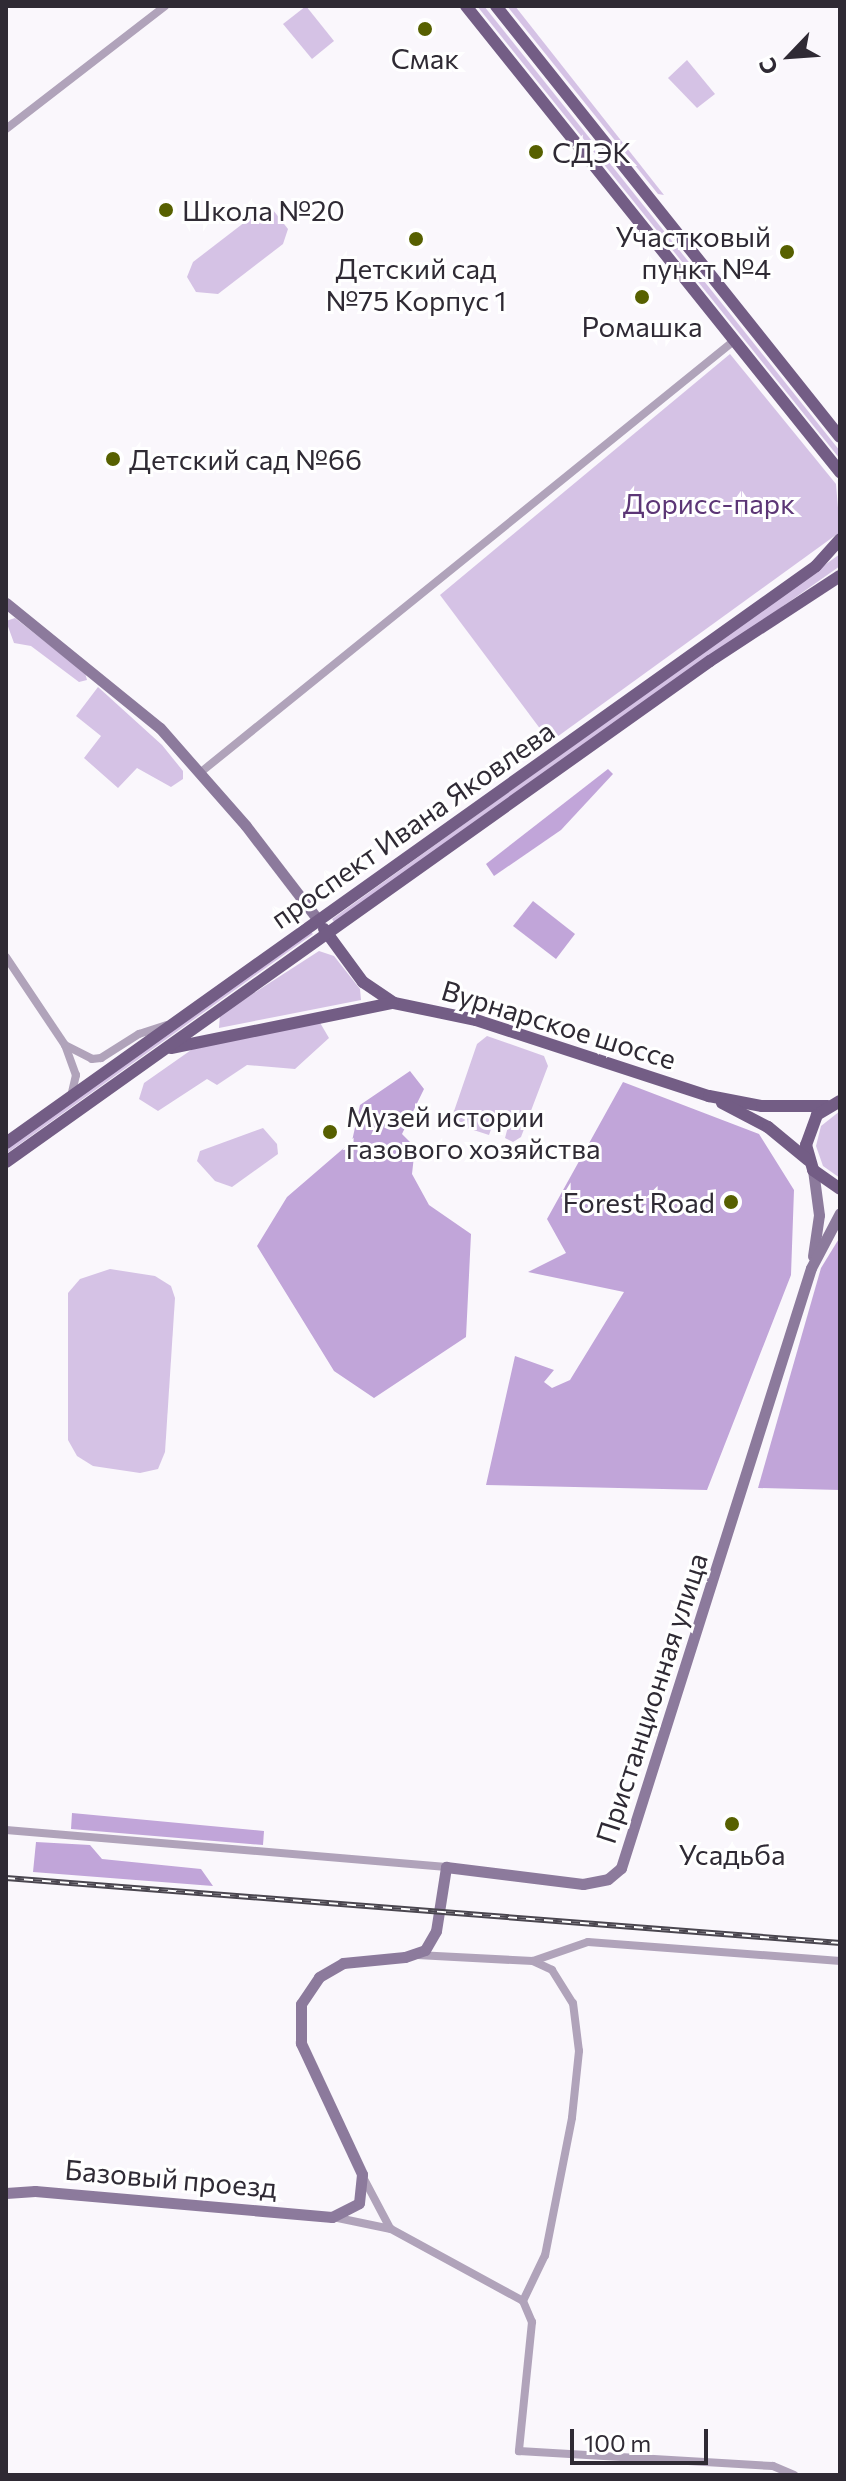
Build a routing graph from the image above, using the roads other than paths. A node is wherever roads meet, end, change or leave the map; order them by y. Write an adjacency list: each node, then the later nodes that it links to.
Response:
1 (165, 6): 4 (street)
2 (466, 6): 5 (main road)
3 (496, 6): 6 (main road)
4 (6, 129)
5 (735, 340): 7 (main road); 11 (street)
6 (840, 437)
7 (840, 472)
8 (840, 539): 12 (main road, проспект Ивана Яковлева)
9 (840, 576): 13 (main road, проспект Ивана Яковлева)
10 (6, 603): 11 (street)
11 (201, 772): 12 (street)
12 (318, 920): 13 (main road); 16 (main road, проспект Ивана Яковлева)
13 (327, 933): 15 (main road); 18 (main road, проспект Ивана Яковлева)
14 (6, 957): 17 (street)
15 (394, 1003): 18 (main road); 20 (main road, Вурнарское шоссе)
16 (172, 1024): 17 (street); 19 (main road, проспект Ивана Яковлева)
17 (65, 1045): 19 (street)
18 (164, 1050): 23 (main road, проспект Ивана Яковлева)
19 (71, 1096): 22 (main road, проспект Ивана Яковлева)
20 (709, 1096): 21 (main road, Вурнарское шоссе); 24 (main road, Вурнарское шоссе)
21 (834, 1104): 24 (main road)
22 (6, 1143)
23 (6, 1162)
24 (811, 1165): 25 (main road, Вурнарское шоссе); 27 (street, Пристанционная улица)
25 (840, 1189)
26 (840, 1213): 27 (street, Пристанционная улица)
27 (811, 1268): 29 (street, Пристанционная улица)
28 (6, 1830): 29 (street, Пристанционная улица)
29 (446, 1867): 30 (street)
30 (432, 1942): 31 (street); 32 (street)
31 (416, 1955): 32 (street); 35 (street)
32 (435, 1956): 33 (street)
33 (533, 1961): 34 (street); 39 (street)
34 (840, 1961)
35 (362, 2174): 37 (street); 38 (street)
36 (6, 2193): 37 (street, Базовый проезд)
37 (332, 2217): 38 (street, Базовый проезд)
38 (391, 2229): 39 (street, Базовый проезд)
39 (523, 2301): 40 (street)
40 (794, 2475)

